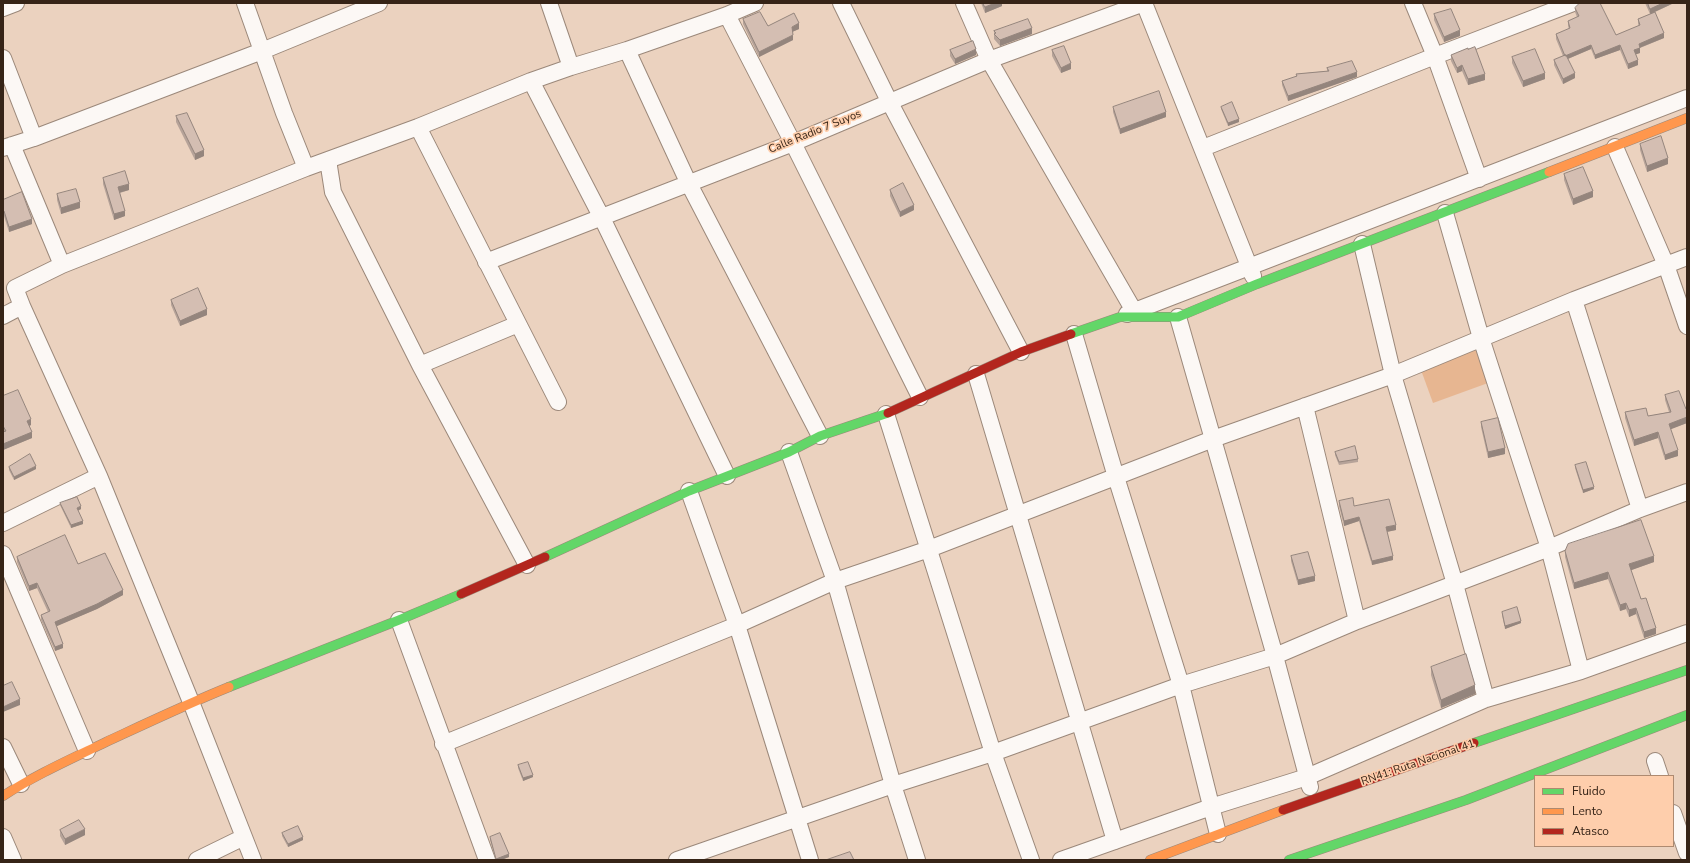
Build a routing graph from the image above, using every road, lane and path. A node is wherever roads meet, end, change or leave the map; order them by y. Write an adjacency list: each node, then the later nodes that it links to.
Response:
1 (16, 3): 11 (street)
2 (244, 3): 14 (street)
3 (378, 3): 14 (street)
4 (549, 3): 18 (street)
5 (755, 3): 12 (street)
6 (841, 3): 21 (street)
7 (964, 3): 17 (street)
8 (1144, 3): 17 (street, Calle Radio 7 Suyos); 28 (street)
9 (1413, 3): 15 (street)
10 (1573, 3): 15 (street)
11 (3, 8)
12 (727, 15): 13 (street); 25 (street)
13 (627, 50): 18 (street); 33 (street)
14 (262, 51): 24 (street); 30 (street)
15 (1435, 56): 28 (street); 32 (street)
16 (3, 58): 24 (street)
17 (989, 60): 21 (street, Calle Radio 7 Suyos); 47 (street)
18 (571, 67): 19 (street)
19 (531, 81): 23 (street); 36 (street)
20 (1687, 98): 31 (street)
21 (889, 102): 25 (street, Calle Radio 7 Suyos); 54 (street)
22 (1687, 118): 27 (street)
23 (418, 127): 29 (street); 39 (street)
24 (34, 138): 26 (street)
25 (793, 143): 33 (street, Calle Radio 7 Suyos); 58 (street)
26 (7, 147): 40 (street)
27 (1615, 147): 34 (street); 41 (street)
28 (1203, 148): 42 (street)
29 (328, 160): 30 (street); 55 (street)
30 (306, 168): 40 (street)
31 (1502, 170): 32 (street); 34 (street)
32 (1478, 180): 42 (street)
33 (688, 182): 36 (street, Calle Radio 7 Suyos); 62 (street)
34 (1509, 187): 35 (street)
35 (1445, 213): 37 (street); 53 (street)
36 (602, 218): 39 (street, Calle Radio 7 Suyos); 66 (street)
37 (1362, 244): 43 (street); 57 (street)
38 (1687, 257): 41 (street)
39 (486, 262): 50 (street)
40 (62, 265): 44 (street)
41 (1666, 265): 45 (street); 51 (street)
42 (1250, 266): 43 (street); 47 (street)
43 (1256, 284): 49 (street)
44 (9, 291): 46 (street)
45 (1574, 300): 53 (street); 70 (street)
46 (22, 306): 48 (street); 65 (street)
47 (1127, 314): 49 (street); 52 (street)
48 (3, 316)
49 (1178, 317): 63 (street)
50 (518, 324): 55 (street); 59 (street)
51 (1687, 326)
52 (1074, 334): 54 (street); 67 (street)
53 (1481, 338): 57 (street); 73 (street)
54 (1021, 352): 56 (street)
55 (420, 365): 76 (street)
56 (976, 374): 58 (street); 71 (street)
57 (1393, 374): 60 (street); 78 (street)
58 (920, 397): 61 (street)
59 (558, 402)
60 (1305, 406): 63 (street); 80 (street)
61 (886, 414): 62 (street); 74 (street)
62 (820, 436): 64 (street)
63 (1214, 439): 67 (street); 83 (street)
64 (789, 452): 66 (street); 77 (street)
65 (99, 476): 72 (street); 88 (street)
66 (727, 476): 68 (street)
67 (1116, 477): 71 (street); 86 (street)
68 (689, 491): 76 (street); 81 (street)
69 (1687, 492): 70 (street)
70 (1640, 509): 73 (street)
71 (1018, 515): 74 (street); 90 (street)
72 (3, 523)
73 (1550, 548): 78 (street); 85 (street)
74 (929, 549): 77 (street); 94 (street)
75 (3, 554): 93 (street)
76 (527, 565): 79 (street)
77 (835, 581): 81 (street); 97 (street)
78 (1455, 584): 80 (street); 87 (street)
79 (399, 620): 88 (street); 91 (street)
80 (1357, 621): 83 (street)
81 (737, 625): 91 (street); 102 (street)
82 (1687, 633): 85 (street)
83 (1275, 656): 86 (street); 95 (street)
84 (1687, 670): 99 (street, RN41: Ruta Nacional 41)
85 (1581, 671): 87 (street)
86 (1181, 685): 90 (street); 100 (street)
87 (1486, 699): 95 (street)
88 (191, 702): 93 (street); 105 (street)
89 (1687, 715): 118 (street)
90 (1080, 722): 94 (street); 106 (street)
91 (443, 744): 111 (street)
92 (3, 747): 96 (street)
93 (87, 752): 96 (street)
94 (993, 753): 97 (street); 115 (street)
95 (1308, 777): 99 (street); 100 (street)
96 (21, 784): 98 (street)
97 (893, 785): 102 (street); 114 (street)
98 (3, 796)
99 (1314, 800): 103 (street, RN41: Ruta Nacional 41)
100 (1211, 807): 103 (street); 106 (street)
101 (1674, 816): 107 (street)
102 (797, 818): 112 (street); 113 (street)
103 (1218, 834): 117 (street, RN41: Ruta Nacional 41)
104 (3, 837): 108 (street)
105 (244, 837): 109 (street); 110 (street)
106 (1115, 841): 116 (street)
107 (1687, 853)
108 (14, 860)
109 (197, 860)
110 (253, 860)
111 (487, 860)
112 (677, 860)
113 (810, 860)
114 (917, 860)
115 (1031, 860)
116 (1061, 860)
117 (1150, 860)
118 (1289, 860)

